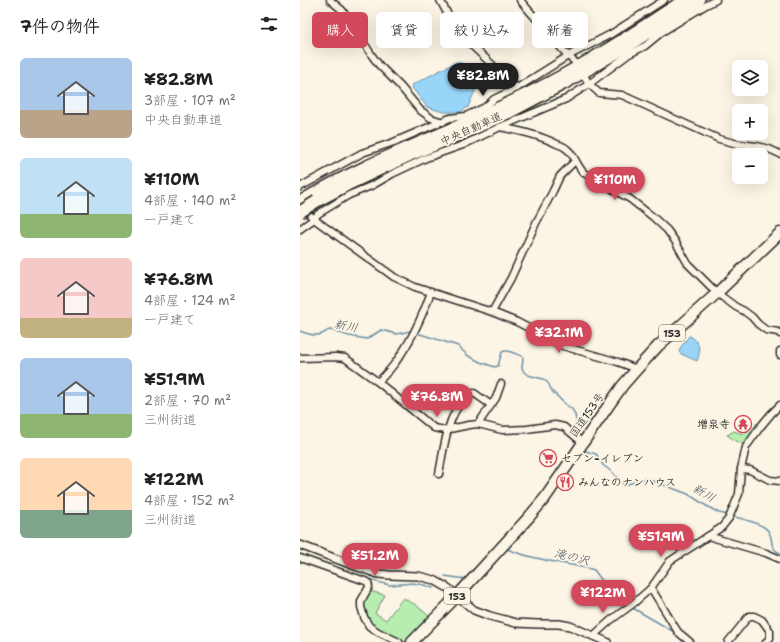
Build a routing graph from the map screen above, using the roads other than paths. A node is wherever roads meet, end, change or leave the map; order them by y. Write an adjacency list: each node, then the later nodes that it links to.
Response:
1 (330, 0): 13 (street)
2 (440, 0): 12 (street)
3 (520, 0): 8 (street)
4 (664, 0): 8 (street)
5 (684, 0): 19 (highway, 中央自動車道)
6 (699, 0): 19 (highway, 中央自動車道)
7 (716, 0): 11 (street)
8 (568, 56): 9 (street); 12 (street)
9 (575, 62)
10 (585, 77): 11 (street)
11 (590, 84): 15 (street); 16 (street)
12 (517, 88): 13 (street)
13 (442, 121): 14 (street); 18 (street)
14 (448, 127)
15 (500, 127): 17 (street); 22 (street)
16 (780, 154)
17 (575, 161): 26 (street); 27 (street)
18 (300, 187)
19 (309, 200): 21 (highway, 中央自動車道, bridge)
20 (300, 206): 22 (street)
21 (300, 212)
22 (314, 219): 23 (street); 25 (street)
23 (300, 229)
24 (780, 233): 26 (highway, 国道153号 / 153)
25 (431, 292): 27 (street); 33 (street)
26 (717, 293): 28 (street); 32 (highway, 国道153号 / 153)
27 (492, 312): 32 (street)
28 (780, 334)
29 (780, 351): 30 (street)
30 (780, 355)
31 (300, 358): 33 (street)
32 (637, 369): 39 (highway, 国道153号 / 153)
33 (378, 382): 38 (street)
34 (501, 384): 35 (street)
35 (491, 405): 37 (street); 38 (street)
36 (780, 405): 40 (street)
37 (478, 424): 38 (street); 39 (street)
38 (447, 430): 41 (street)
39 (580, 446): 48 (highway, 国道153号 / 153)
40 (741, 468): 42 (street); 43 (street)
41 (439, 474)
42 (780, 481)
43 (708, 536): 46 (street); 47 (street)
44 (300, 545): 48 (street)
45 (300, 558): 50 (street)
46 (780, 559)
47 (651, 588): 49 (street); 53 (street)
48 (457, 596): 49 (street); 51 (highway, 国道153号 / 153)
49 (593, 636): 52 (street)
50 (399, 642)
51 (412, 642)
52 (607, 642)
53 (690, 642)
54 (728, 642): 55 (street)
55 (766, 642)

